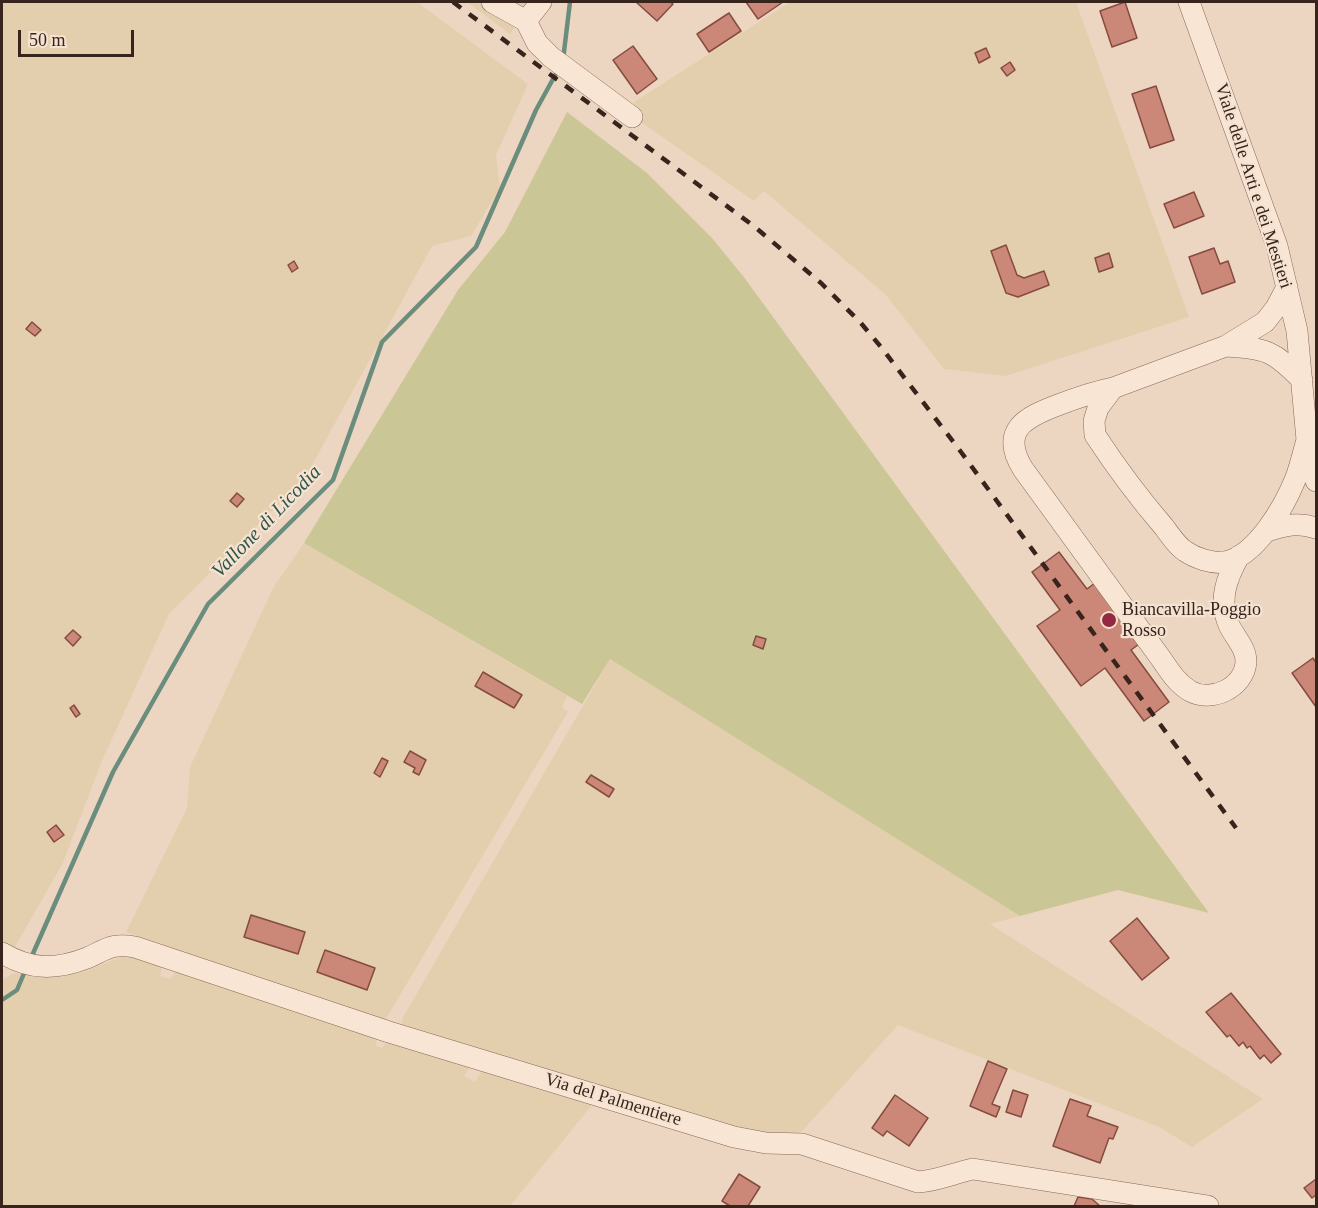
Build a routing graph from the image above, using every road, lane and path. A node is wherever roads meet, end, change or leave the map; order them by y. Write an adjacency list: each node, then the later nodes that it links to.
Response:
1 (492, 2): 4 (street)
2 (541, 2): 4 (street)
3 (1189, 2): 6 (street, Viale delle Arti e dei Mestieri)
4 (526, 21): 5 (street)
5 (632, 117)
6 (1287, 287): 7 (street); 8 (street, Viale delle Arti e dei Mestieri)
7 (1226, 346): 8 (street); 9 (street)
8 (1302, 380): 10 (street, Viale delle Arti e dei Mestieri)
9 (1113, 388): 14 (street); 14 (street)
10 (1306, 440): 11 (street, Viale delle Arti e dei Mestieri); 13 (street)
11 (1317, 481)
12 (1317, 528): 13 (street)
13 (1267, 531): 14 (street)
14 (1239, 556)
15 (2, 954): 16 (street, Via del Palmentiere)
16 (1145, 1202): 17 (street, Via del Palmentiere)
17 (1208, 1206)

